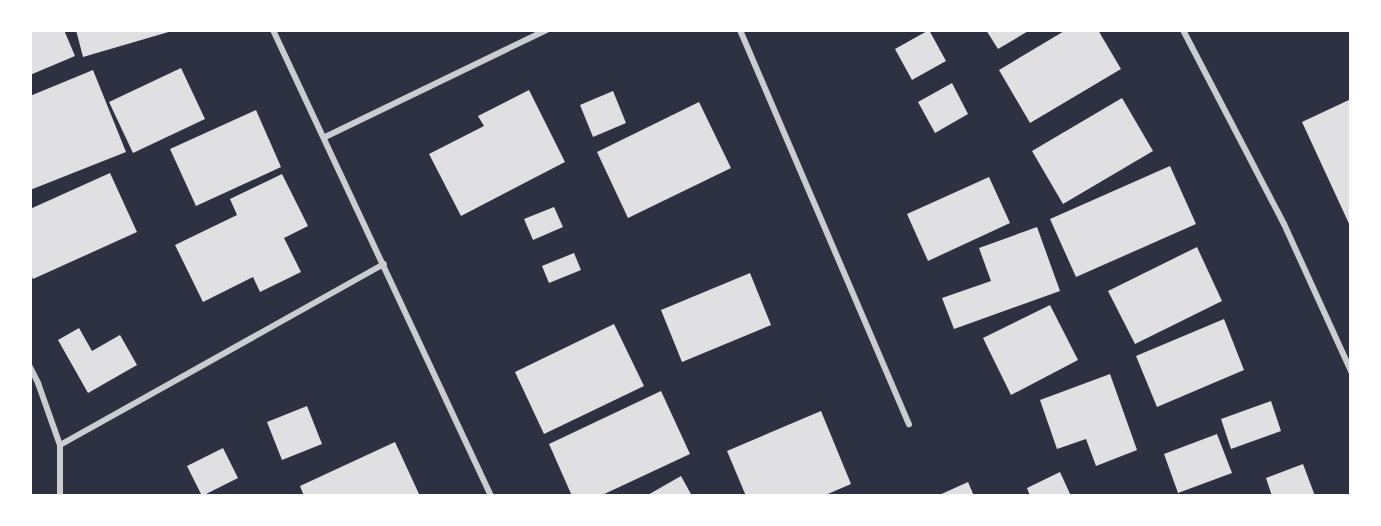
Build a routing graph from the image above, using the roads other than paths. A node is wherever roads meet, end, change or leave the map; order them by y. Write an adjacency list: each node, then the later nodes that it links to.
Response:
1 (273, 30): 5 (street)
2 (546, 30): 5 (street)
3 (740, 30): 9 (street)
4 (1183, 30): 8 (street)
5 (325, 137): 6 (street)
6 (384, 264): 10 (street); 12 (street)
7 (30, 367): 10 (street)
8 (1351, 371)
9 (909, 424)
10 (60, 445): 11 (street)
11 (60, 496)
12 (491, 496)

